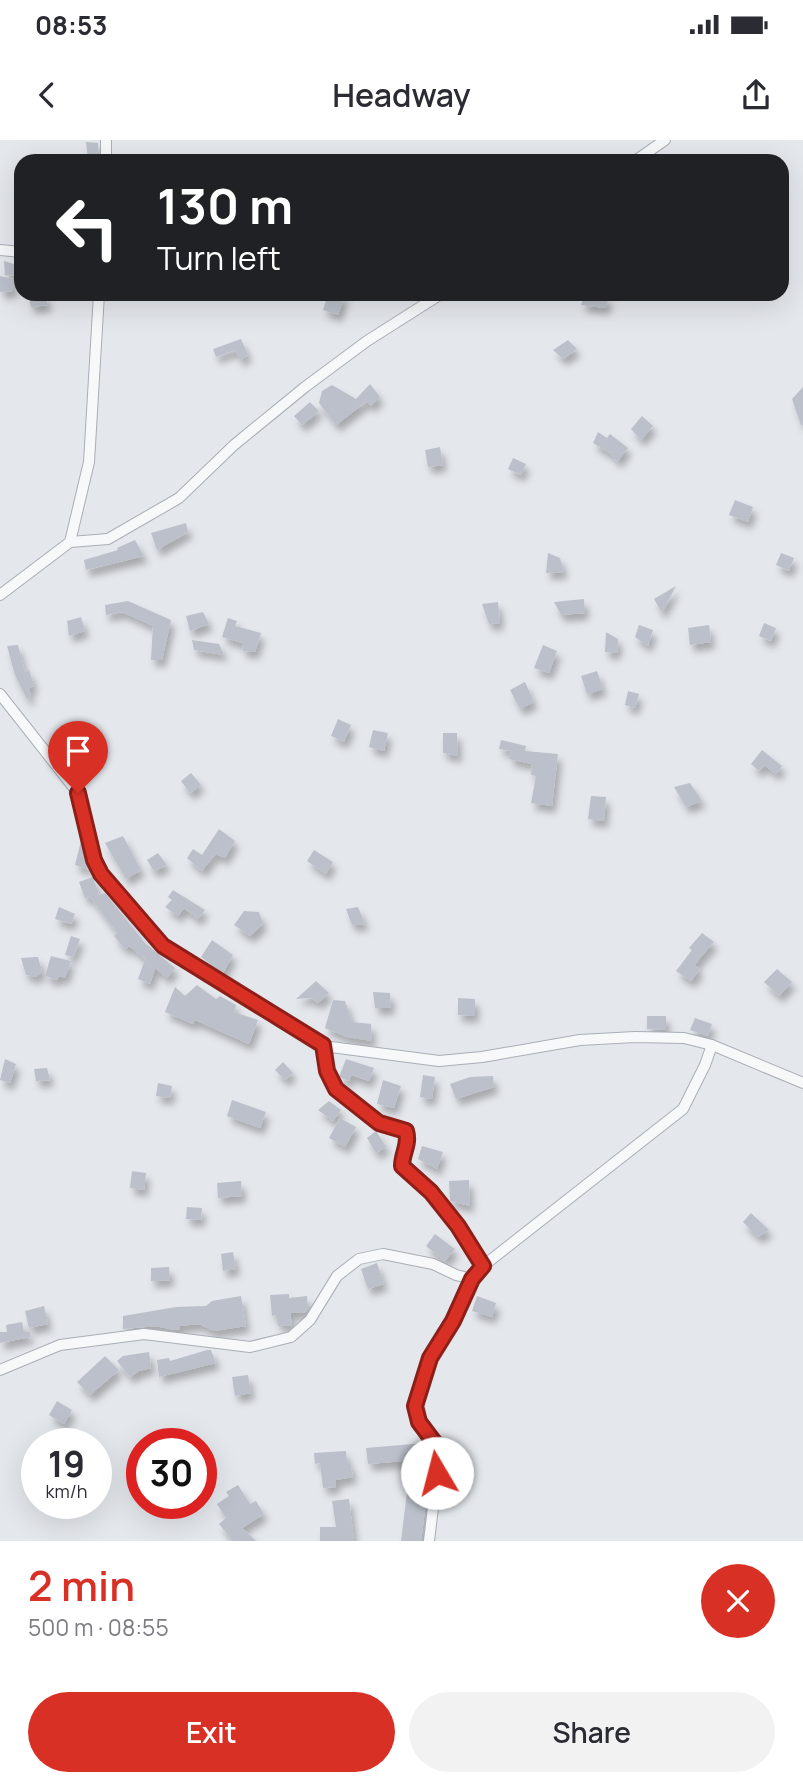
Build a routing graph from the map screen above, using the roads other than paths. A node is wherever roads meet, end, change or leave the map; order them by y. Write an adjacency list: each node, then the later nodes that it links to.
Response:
1 (665, 140): 2 (street)
2 (645, 154)
3 (99, 301): 5 (street)
4 (431, 301): 5 (street)
5 (69, 542): 6 (street)
6 (0, 596)
7 (0, 694): 8 (street)
8 (323, 1045): 9 (street); 11 (street)
9 (712, 1045): 10 (street); 11 (street)
10 (803, 1083)
11 (483, 1266): 12 (street)
12 (472, 1279): 13 (street); 14 (street)
13 (0, 1370)
14 (429, 1541)

